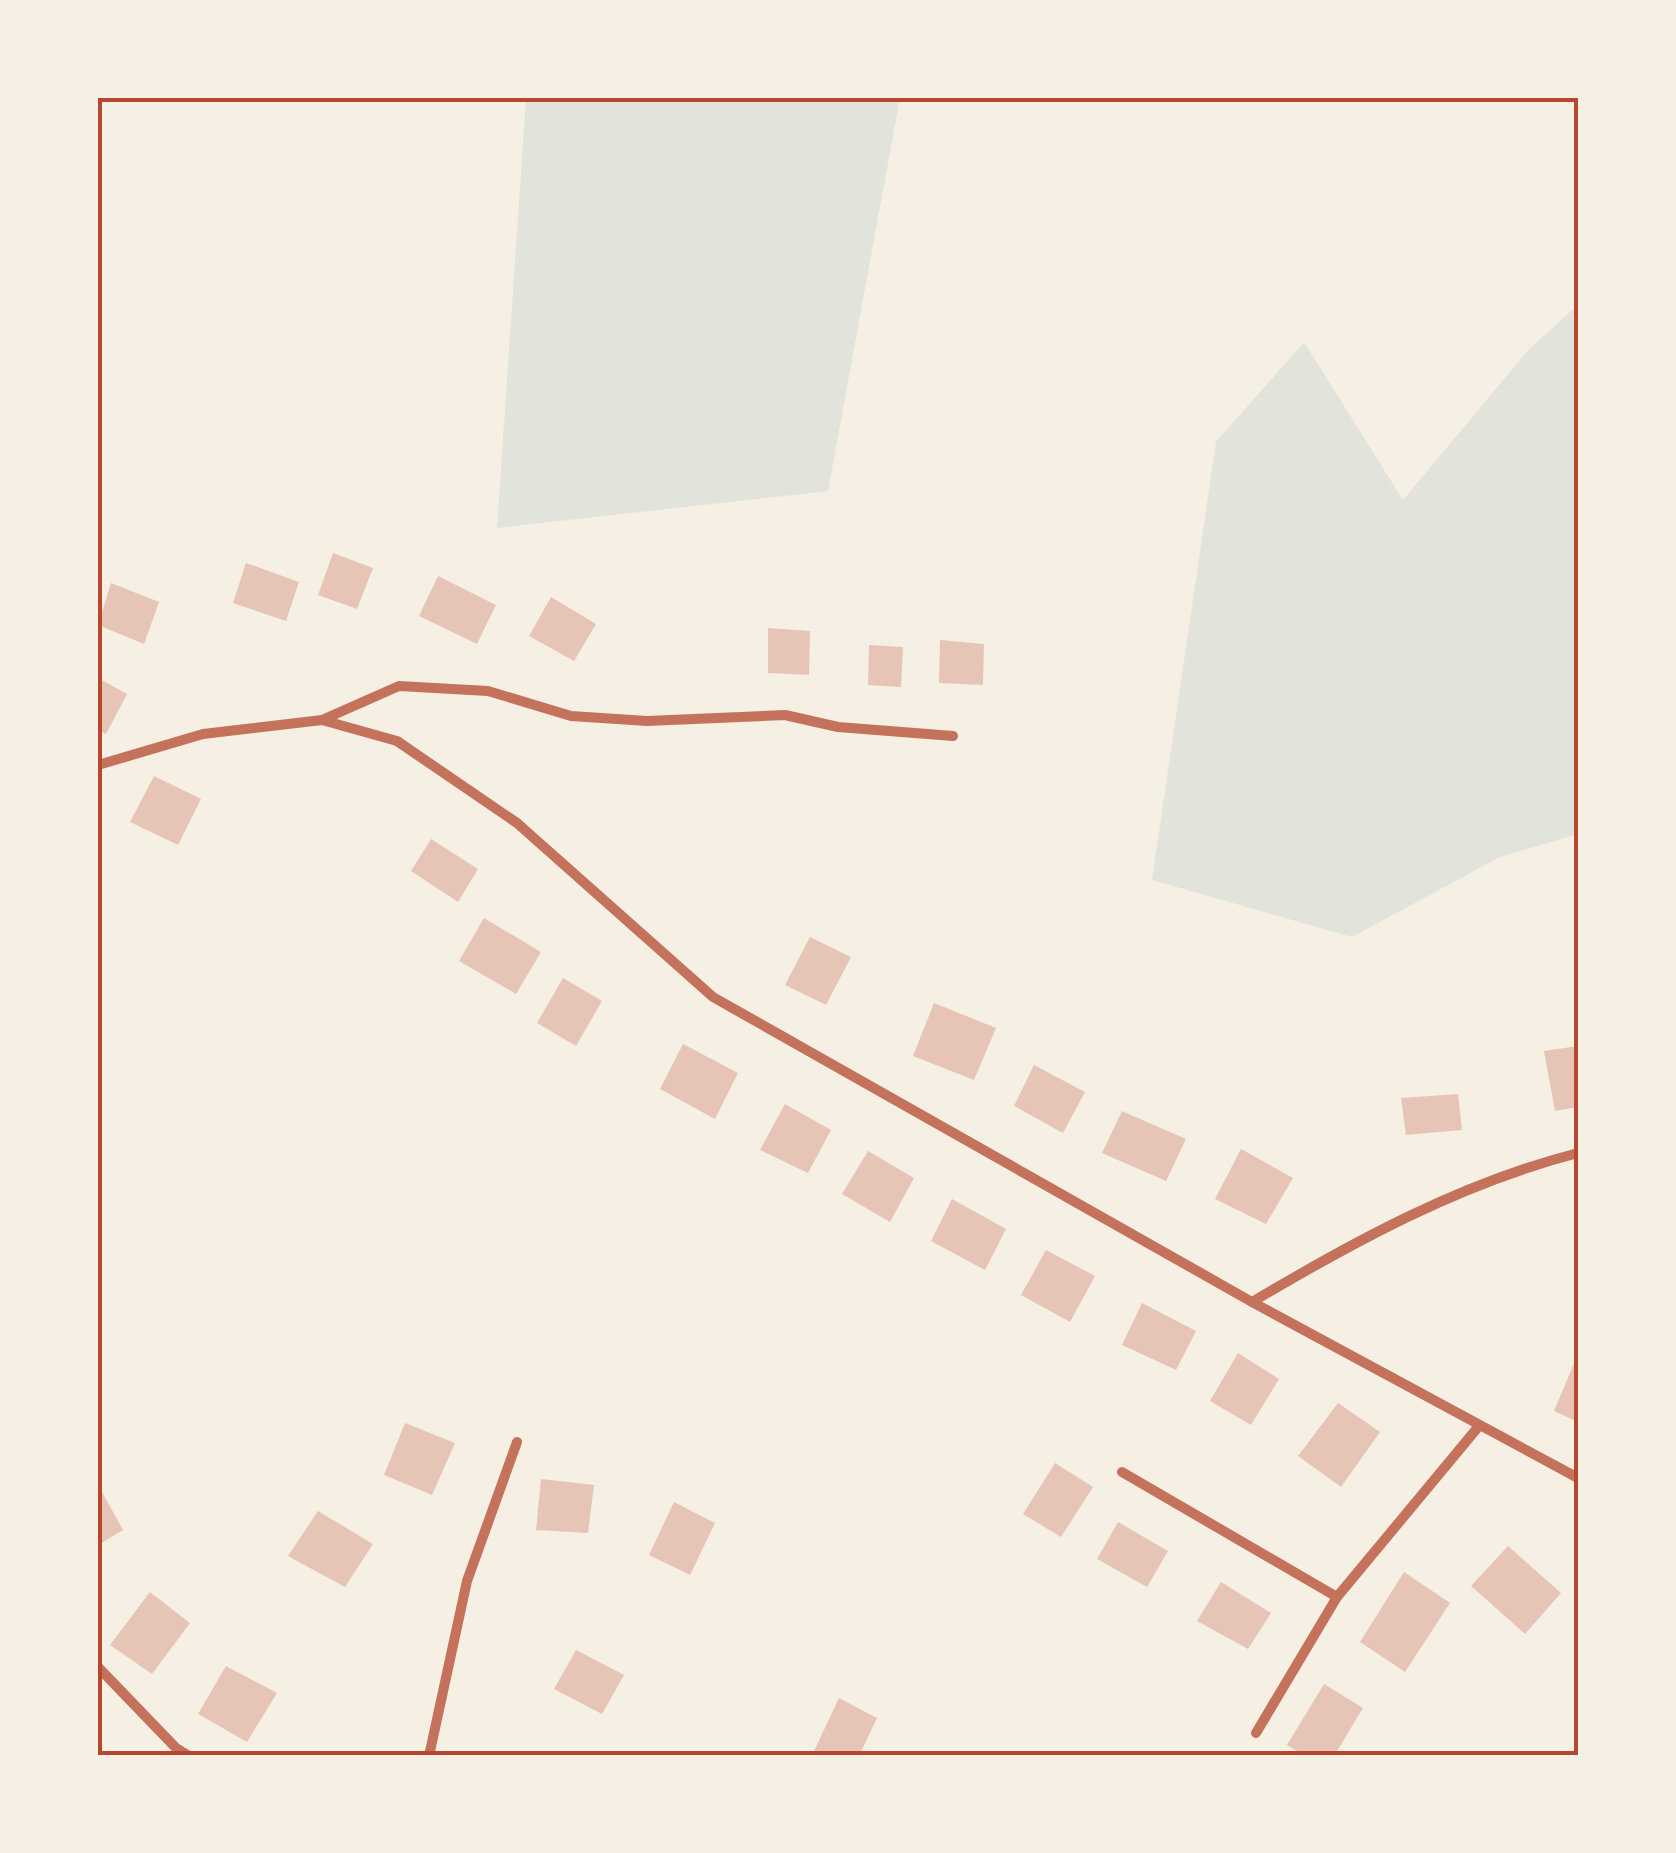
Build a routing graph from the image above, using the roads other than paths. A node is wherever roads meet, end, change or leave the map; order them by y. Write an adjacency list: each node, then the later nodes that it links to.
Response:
1 (322, 720): 2 (street); 3 (street); 5 (street)
2 (952, 736)
3 (98, 764)
4 (1578, 1153): 5 (street)
5 (1252, 1302): 6 (street)
6 (1478, 1426): 9 (street); 10 (street)
7 (517, 1442): 14 (street)
8 (1122, 1472): 10 (street)
9 (1578, 1478)
10 (1337, 1597): 12 (street)
11 (98, 1667): 13 (street)
12 (1256, 1733)
13 (189, 1756)
14 (429, 1756)

